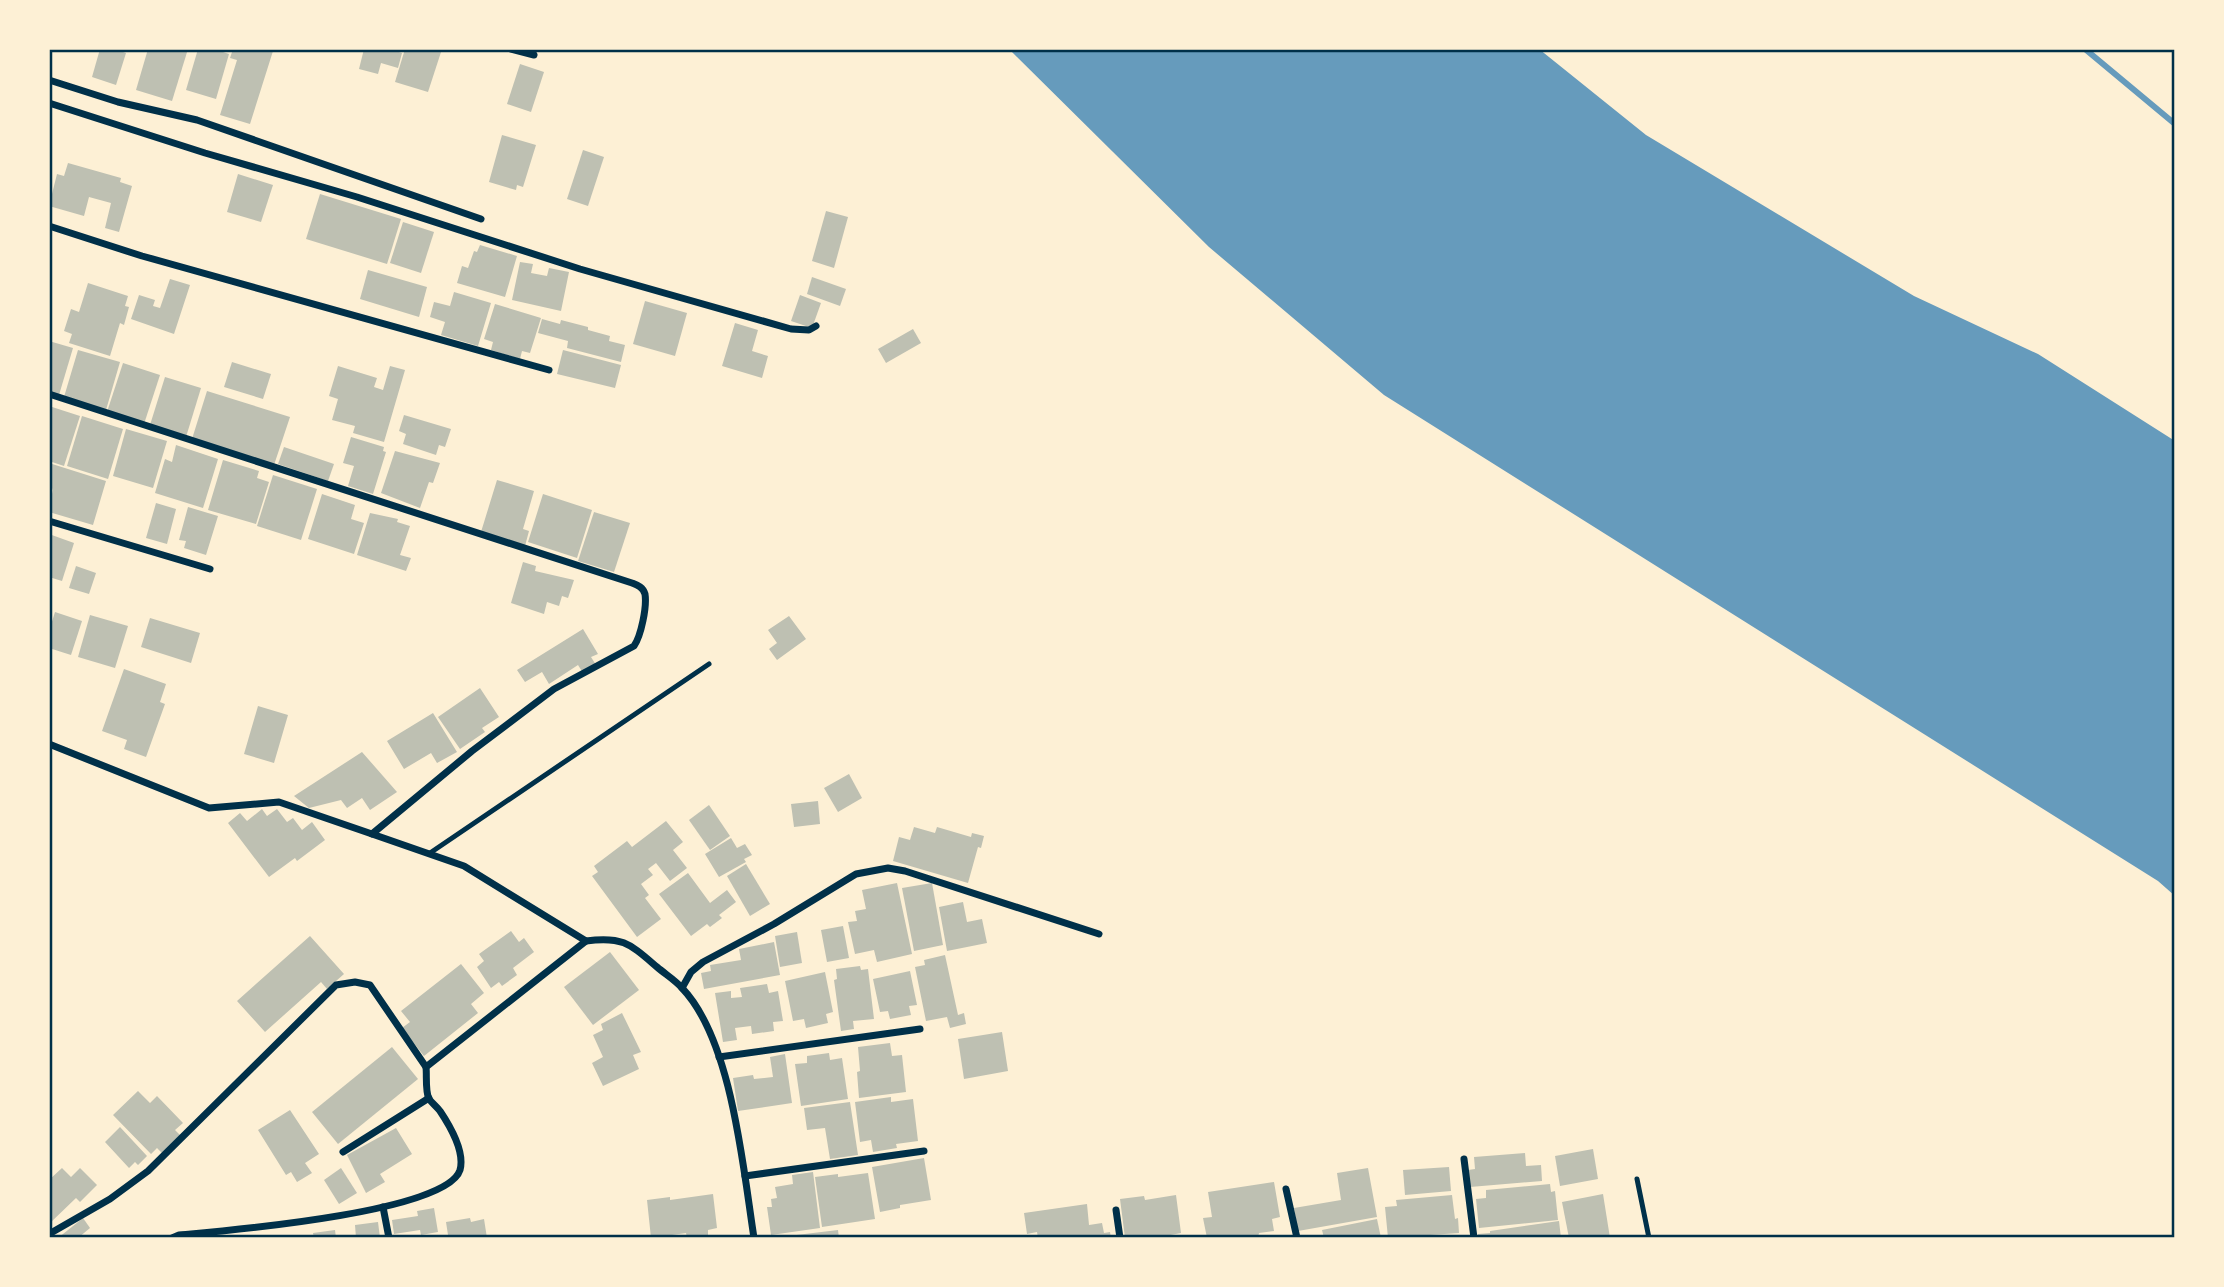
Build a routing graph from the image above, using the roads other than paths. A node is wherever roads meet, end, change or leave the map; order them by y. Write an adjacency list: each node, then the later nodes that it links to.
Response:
1 (511, 49): 2 (street)
2 (534, 55)
3 (49, 80): 5 (street)
4 (49, 103): 7 (street)
5 (481, 219)
6 (49, 226): 8 (street)
7 (816, 326)
8 (549, 370)
9 (49, 394): 14 (street)
10 (49, 521): 11 (street)
11 (210, 569)
12 (709, 664): 15 (lane)
13 (49, 744): 14 (street)
14 (372, 834): 15 (street)
15 (430, 853): 17 (street)
16 (1099, 934): 18 (street)
17 (586, 942): 18 (street); 21 (street)
18 (682, 988): 20 (street)
19 (920, 1029): 20 (street)
20 (719, 1057): 26 (street)
21 (426, 1067): 22 (street); 31 (street)
22 (429, 1098): 24 (street); 29 (street)
23 (923, 1151): 26 (street)
24 (343, 1152)
25 (1464, 1159): 37 (street)
26 (745, 1176): 34 (street)
27 (1637, 1179): 38 (lane)
28 (1286, 1189): 36 (street)
29 (383, 1207): 32 (street); 33 (street)
30 (1116, 1210): 35 (street)
31 (49, 1234)
32 (172, 1238)
33 (389, 1238)
34 (754, 1238)
35 (1121, 1238)
36 (1297, 1238)
37 (1474, 1238)
38 (1649, 1238)

